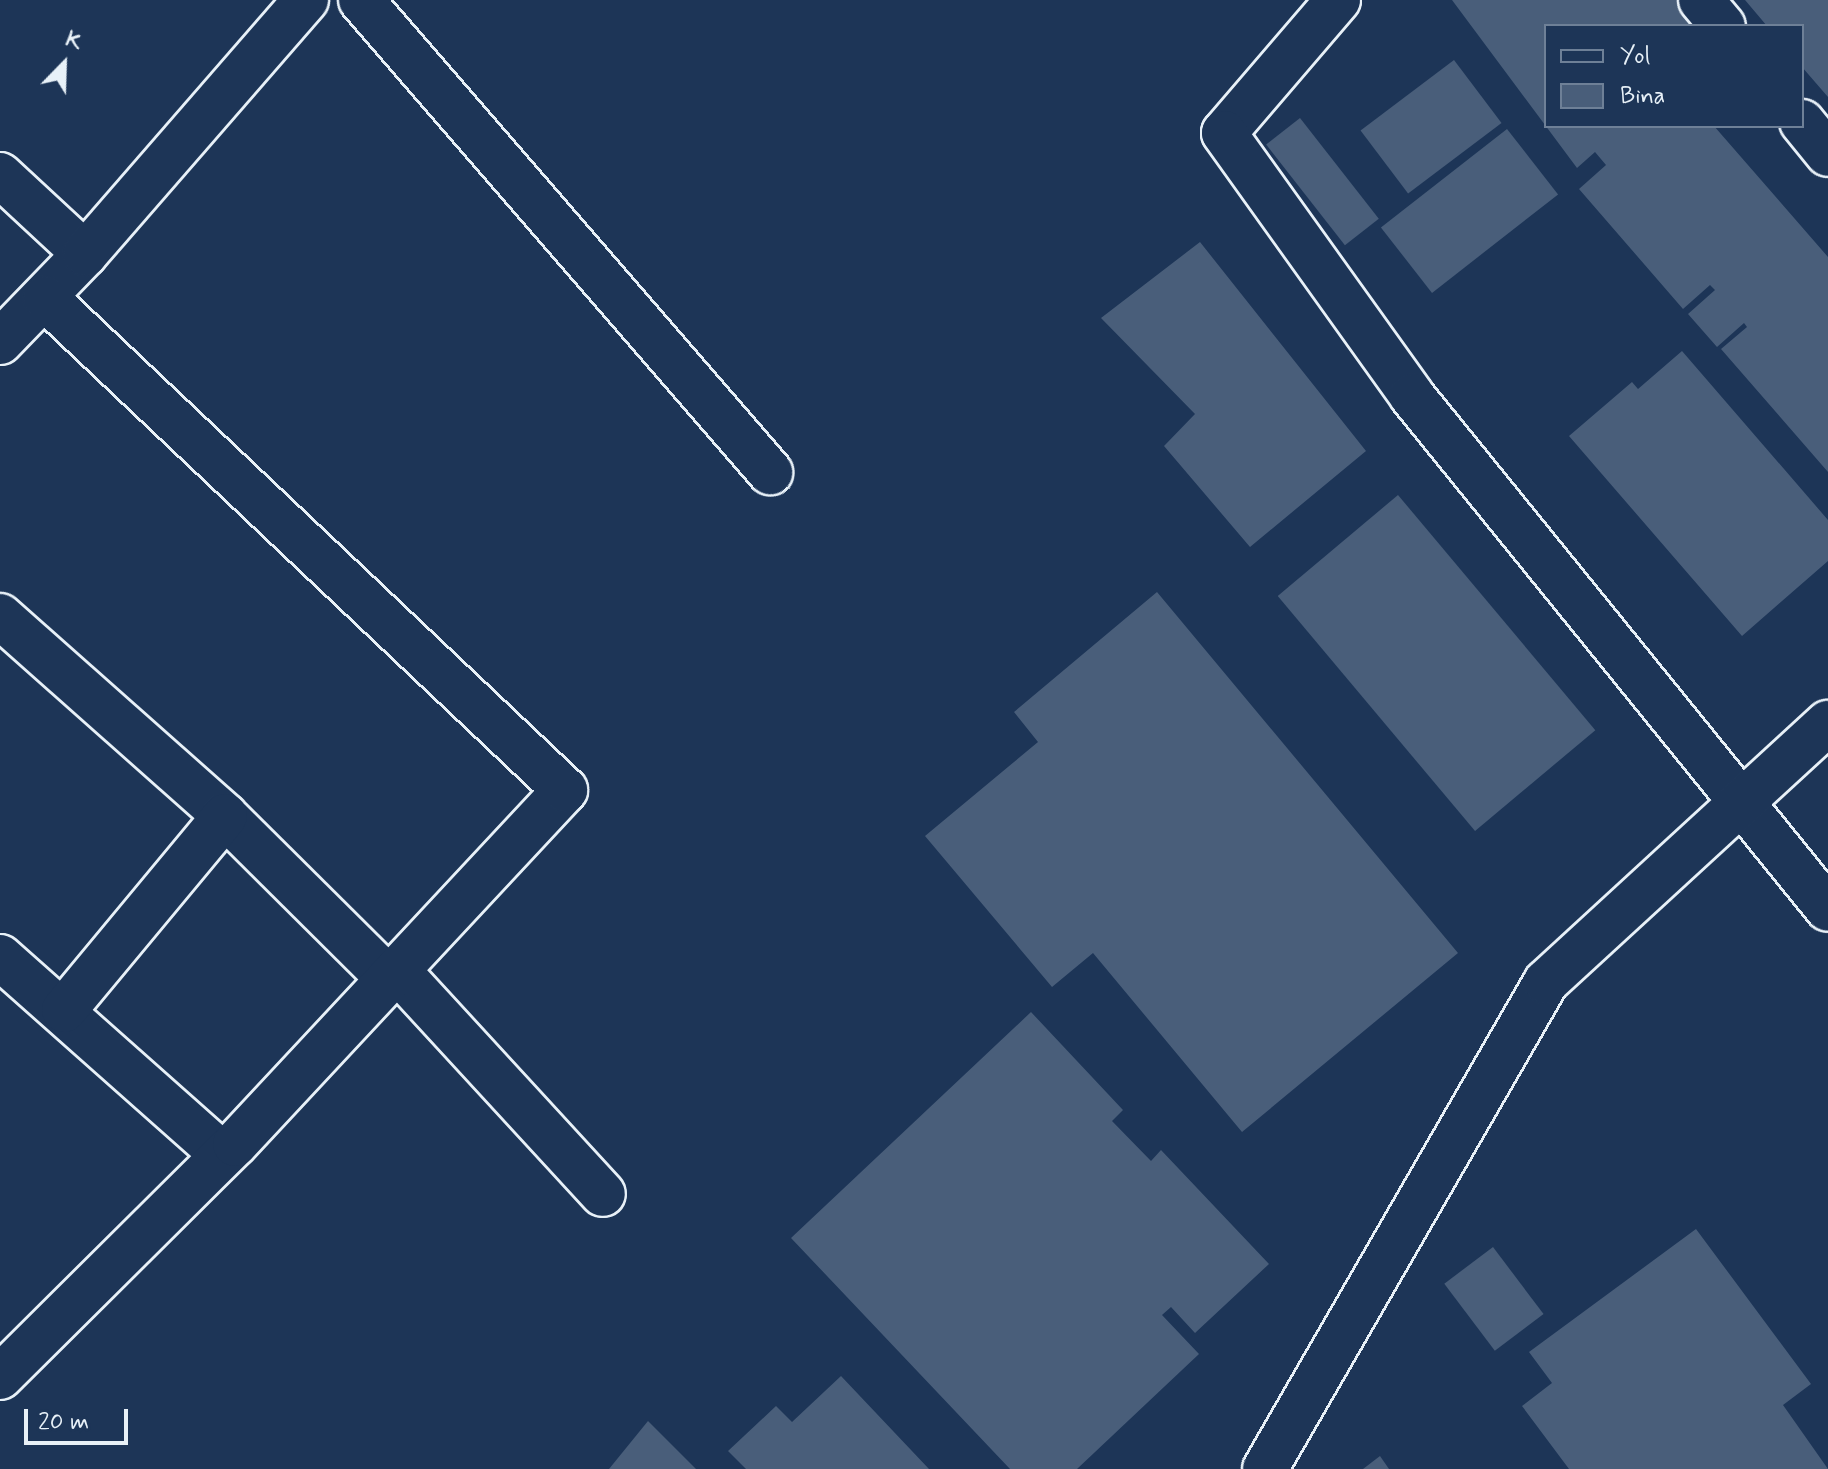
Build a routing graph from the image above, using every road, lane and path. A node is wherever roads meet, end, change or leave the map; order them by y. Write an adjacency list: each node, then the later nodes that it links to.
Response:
1 (306, 0): 9 (street)
2 (361, 0): 12 (street)
3 (1701, 0): 5 (street)
4 (1314, 9): 15 (street)
5 (1721, 24)
6 (1804, 124): 7 (street)
7 (1828, 154)
8 (0, 175): 9 (street)
9 (85, 254): 10 (street)
10 (45, 298): 11 (street); 19 (street)
11 (0, 342)
12 (770, 472)
13 (0, 616): 16 (street)
14 (1828, 723): 15 (street)
15 (1745, 800): 17 (street); 24 (street)
16 (225, 816): 19 (street); 20 (street)
17 (1828, 909)
18 (0, 957): 20 (street)
19 (393, 974): 21 (street); 22 (street)
20 (64, 1010): 21 (street)
21 (223, 1155): 23 (street)
22 (603, 1194)
23 (0, 1377)
24 (1265, 1469)

